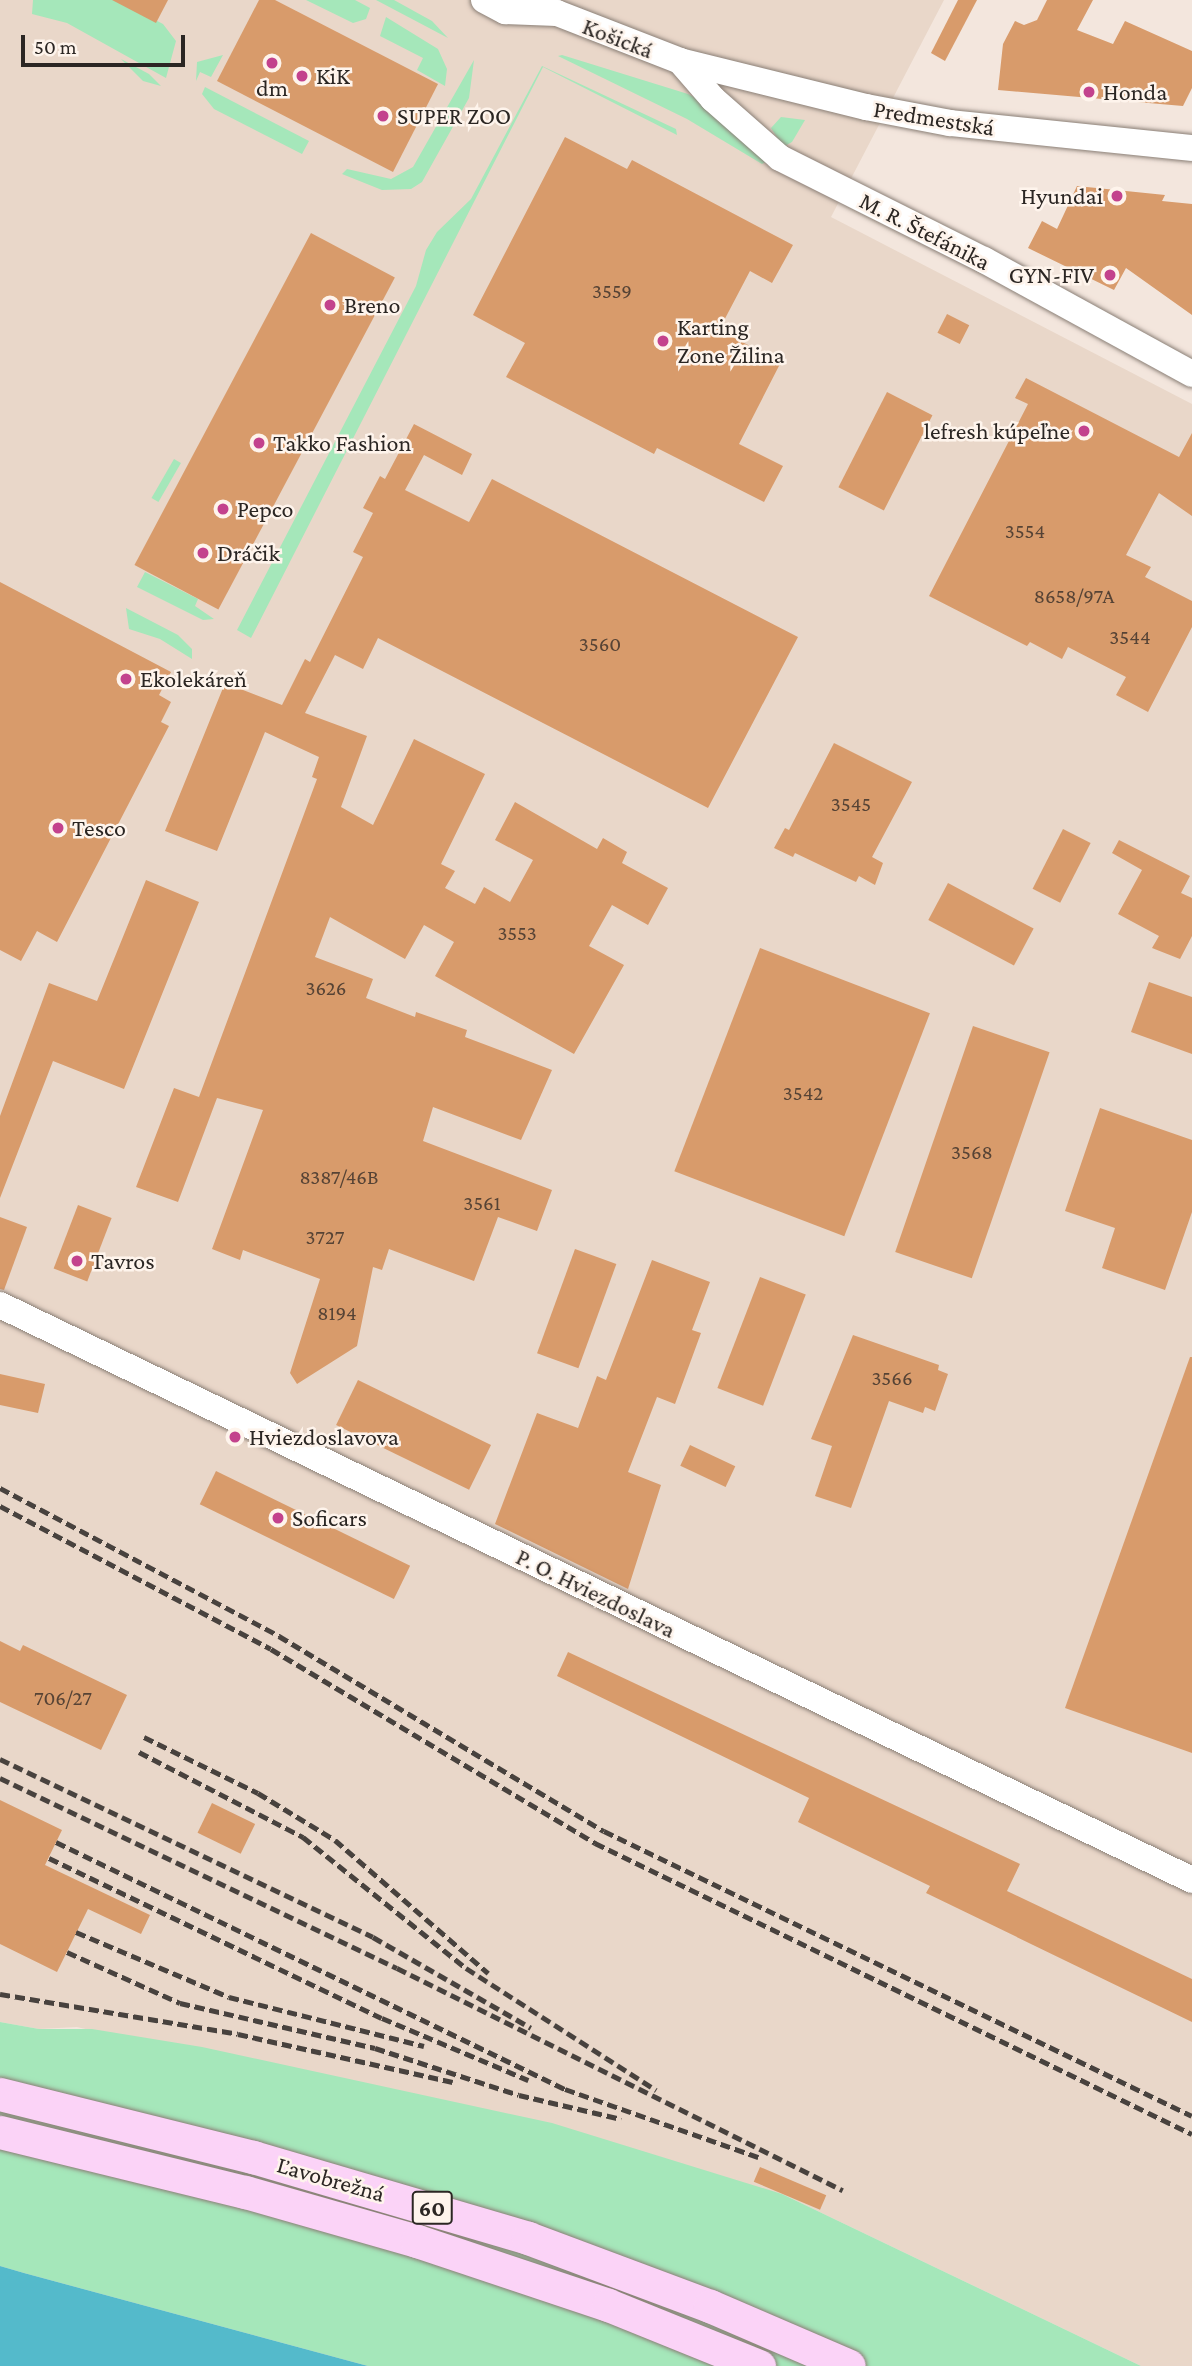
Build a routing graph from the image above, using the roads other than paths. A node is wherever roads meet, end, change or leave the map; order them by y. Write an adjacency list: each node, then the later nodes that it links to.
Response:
1 (484, 0): 2 (street, Košická)
2 (551, 6): 3 (street, Košická)
3 (680, 61): 4 (street, Predmestská); 5 (street, M. R. Štefánika)
4 (1192, 148)
5 (1192, 374)
6 (0, 1305): 7 (street, P. O. Hviezdoslava)
7 (1192, 1880)
8 (0, 2094): 11 (main road, Ľavobrežná / 60)
9 (0, 2132): 10 (main road, Ľavobrežná / 60)
10 (759, 2366)
11 (849, 2366)

